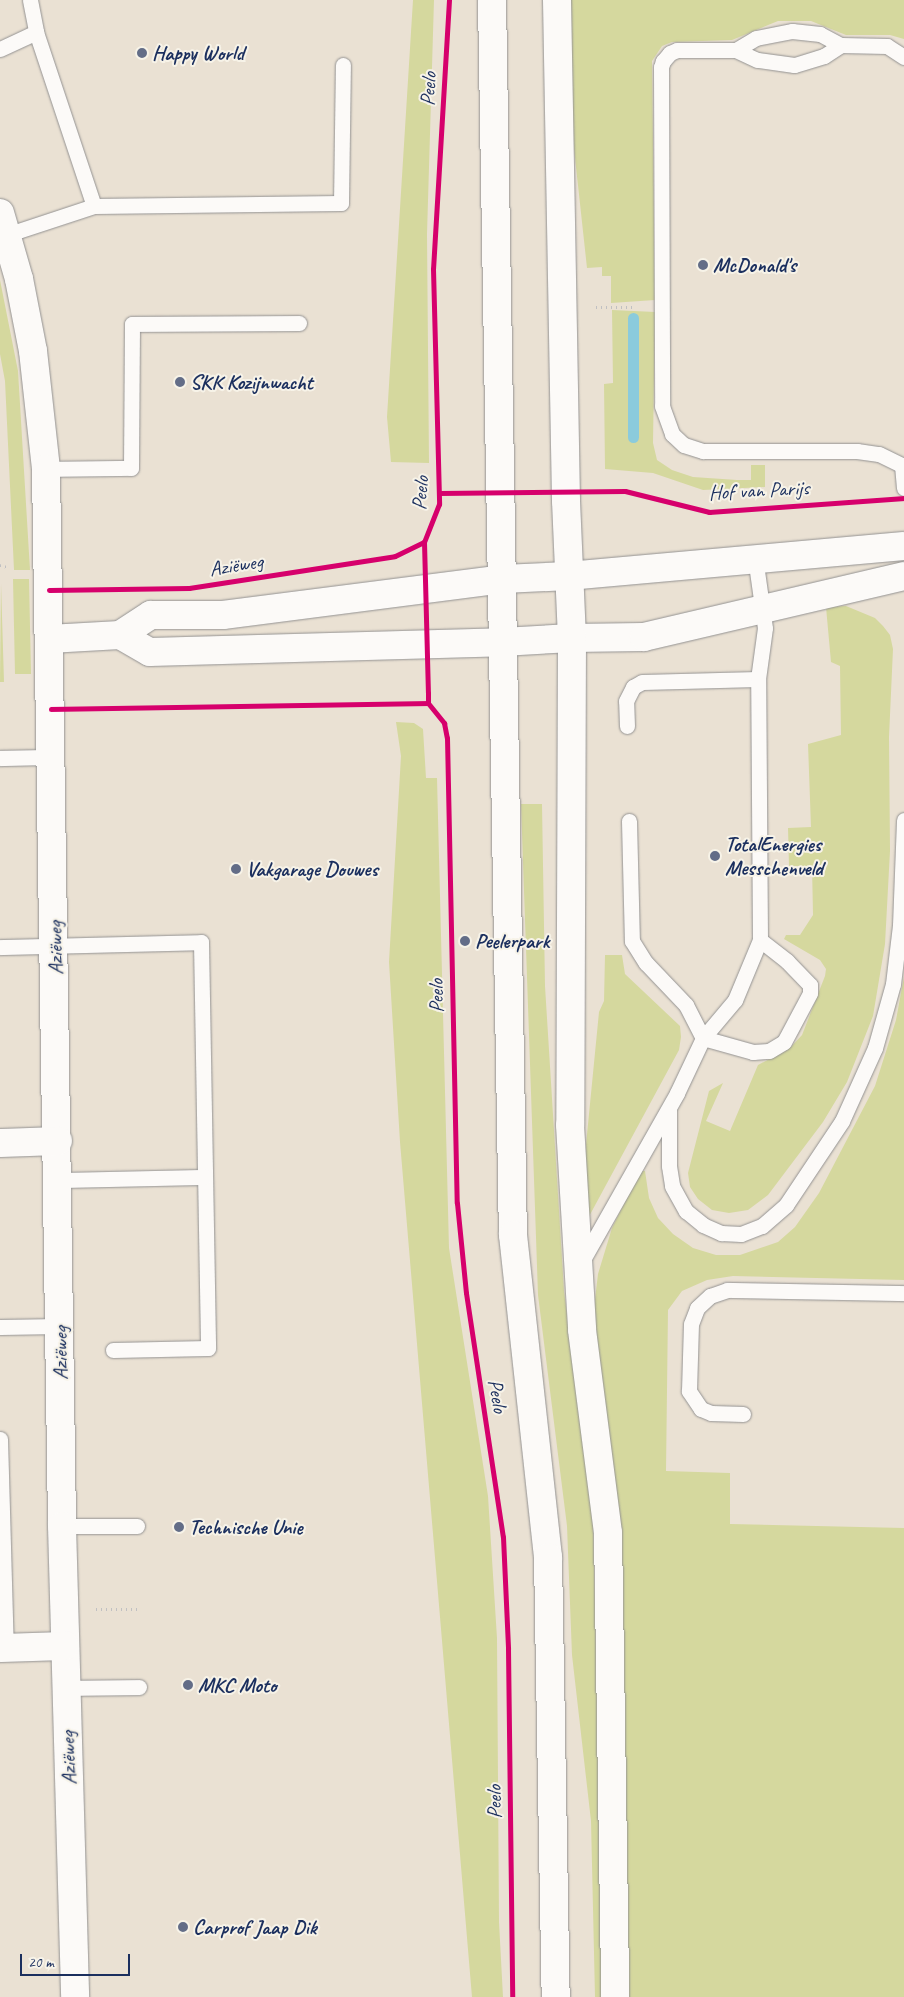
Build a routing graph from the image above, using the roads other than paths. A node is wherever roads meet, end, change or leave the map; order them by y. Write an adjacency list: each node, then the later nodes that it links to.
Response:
1 (30, 0): 4 (lane)
2 (492, 0): 20 (main road, Peelo)
3 (557, 0): 18 (main road)
4 (36, 32): 6 (lane); 10 (lane)
5 (842, 45): 7 (lane); 7 (lane); 8 (lane)
6 (0, 49)
7 (736, 50): 13 (lane)
8 (904, 57)
9 (343, 65): 10 (lane)
10 (94, 206): 11 (lane)
11 (3, 224): 14 (main road, Aziëweg)
12 (299, 323): 14 (lane)
13 (903, 462): 15 (lane)
14 (46, 469): 24 (main road, Aziëweg)
15 (904, 488)
16 (904, 546): 17 (main road)
17 (755, 557): 18 (main road); 21 (lane)
18 (568, 576): 20 (main road); 23 (main road)
19 (904, 576): 21 (main road)
20 (503, 579): 22 (main road); 25 (main road, Peelo)
21 (762, 610): 23 (main road); 26 (lane)
22 (120, 635): 24 (main road); 25 (main road)
23 (572, 638): 25 (main road); 41 (main road)
24 (49, 639): 28 (main road, Aziëweg)
25 (502, 642): 55 (main road, Peelo)
26 (758, 679): 27 (lane); 32 (lane)
27 (627, 726)
28 (52, 757): 29 (lane); 33 (main road, Aziëweg)
29 (0, 758)
30 (904, 820): 36 (lane)
31 (629, 821): 35 (lane)
32 (760, 940): 35 (lane); 35 (lane)
33 (56, 945): 34 (lane); 37 (main road, Aziëweg); 39 (lane)
34 (0, 947)
35 (703, 1038): 36 (lane)
36 (669, 1107): 41 (lane)
37 (58, 1141): 38 (main road); 40 (main road, Aziëweg)
38 (0, 1143)
39 (205, 1177): 40 (lane); 45 (lane)
40 (58, 1180): 44 (main road, Aziëweg)
41 (576, 1271): 56 (main road)
42 (904, 1293): 46 (lane)
43 (0, 1326): 44 (lane)
44 (60, 1326): 48 (main road, Aziëweg)
45 (113, 1350)
46 (743, 1414)
47 (0, 1439): 51 (lane)
48 (62, 1526): 49 (lane); 50 (main road, Aziëweg)
49 (137, 1526)
50 (65, 1646): 51 (main road); 53 (main road, Aziëweg)
51 (3, 1648)
52 (139, 1686): 53 (lane)
53 (66, 1688): 54 (main road, Aziëweg)
54 (75, 1997)
55 (556, 1997)
56 (615, 1997)

